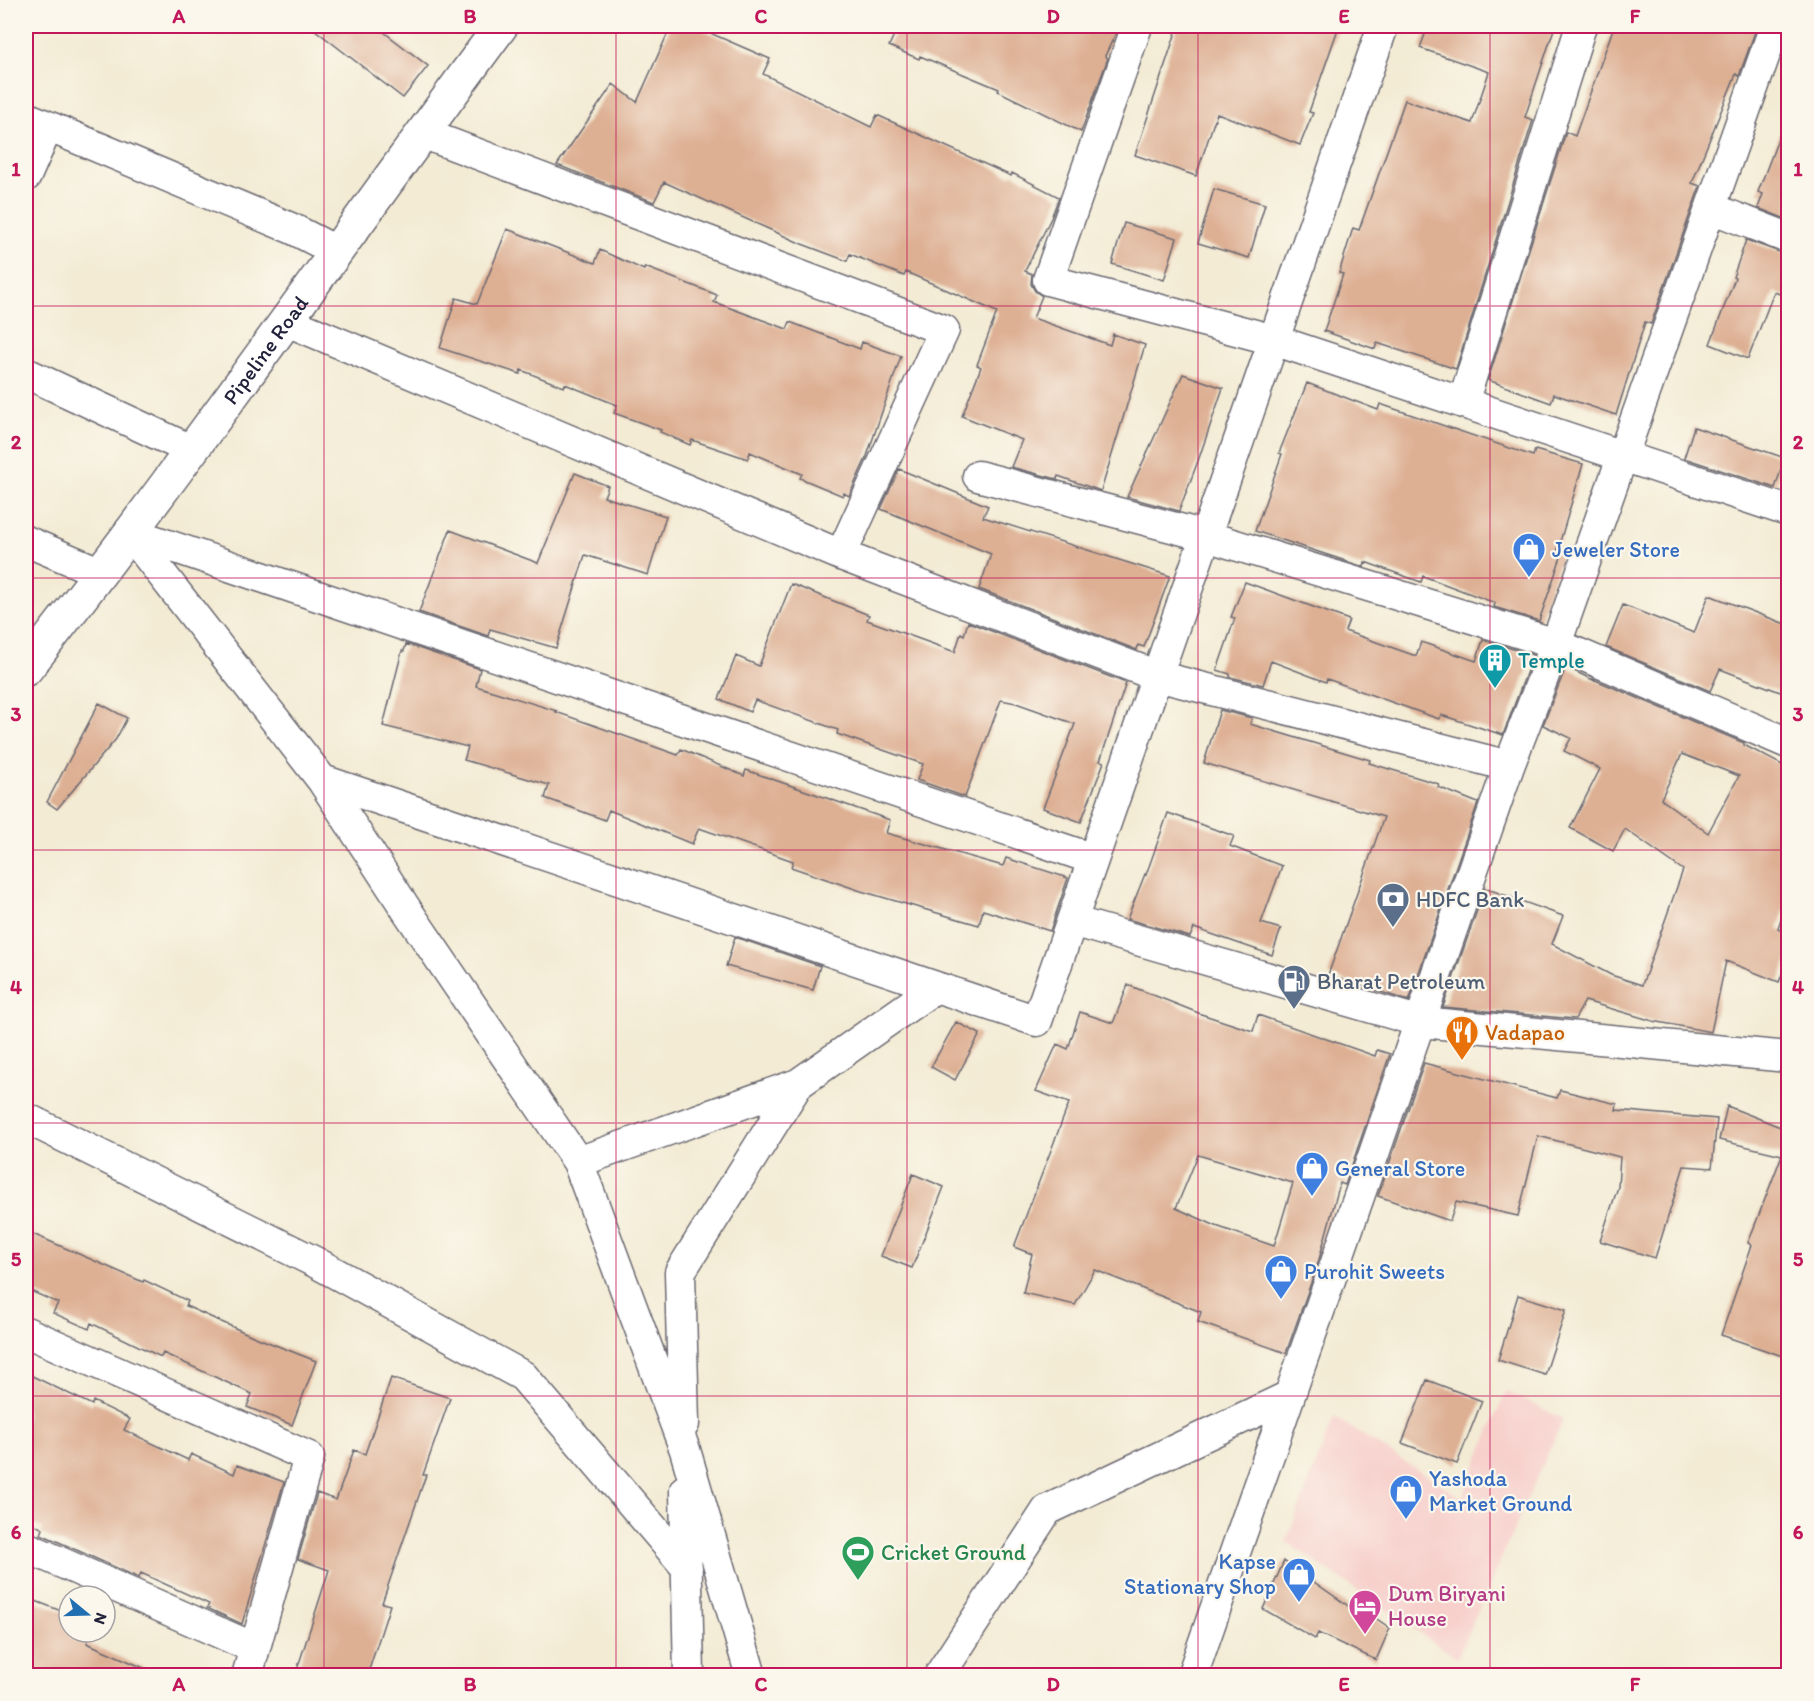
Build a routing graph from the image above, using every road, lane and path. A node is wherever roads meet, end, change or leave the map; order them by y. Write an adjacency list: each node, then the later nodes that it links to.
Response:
1 (501, 26): 7 (main road, Pipeline Road)
2 (1137, 26): 13 (street)
3 (1383, 26): 13 (street)
4 (1581, 26): 15 (street)
5 (1775, 26): 9 (street)
6 (37, 121): 8 (street); 11 (street)
7 (422, 133): 11 (main road, Pipeline Road); 23 (street)
8 (26, 176)
9 (1711, 208): 10 (street); 17 (street)
10 (1788, 238)
11 (336, 251): 12 (main road, Pipeline Road)
12 (287, 321): 16 (main road, Pipeline Road); 23 (street)
13 (1274, 340): 15 (street); 21 (street)
14 (26, 373): 16 (street)
15 (1463, 403): 17 (street)
16 (191, 450): 20 (main road, Pipeline Road)
17 (1623, 456): 19 (street); 25 (street)
18 (978, 476): 21 (street)
19 (1788, 511)
20 (129, 532): 24 (main road, Pipeline Road); 30 (street); 31 (street)
21 (1206, 536): 25 (street); 27 (street)
22 (26, 541): 24 (street)
23 (841, 555): 27 (street)
24 (101, 573): 26 (main road, Pipeline Road)
25 (1556, 644): 28 (street); 29 (street)
26 (26, 669)
27 (1157, 676): 29 (street); 31 (street)
28 (1788, 742)
29 (1509, 766): 34 (street)
30 (322, 780): 33 (street); 38 (street)
31 (1093, 859): 32 (street)
32 (1072, 921): 33 (street); 34 (street)
33 (936, 987): 36 (street)
34 (1421, 1022): 35 (street); 40 (street)
35 (1788, 1057)
36 (798, 1084): 38 (street); 41 (street)
37 (26, 1118): 43 (street)
38 (578, 1162): 41 (street)
39 (26, 1332): 44 (street)
40 (1289, 1396): 47 (street); 48 (street)
41 (685, 1450): 43 (street); 46 (street)
42 (26, 1547): 44 (street)
43 (687, 1568): 45 (street)
44 (251, 1662)
45 (689, 1676)
46 (751, 1676)
47 (939, 1676)
48 (1191, 1676)

